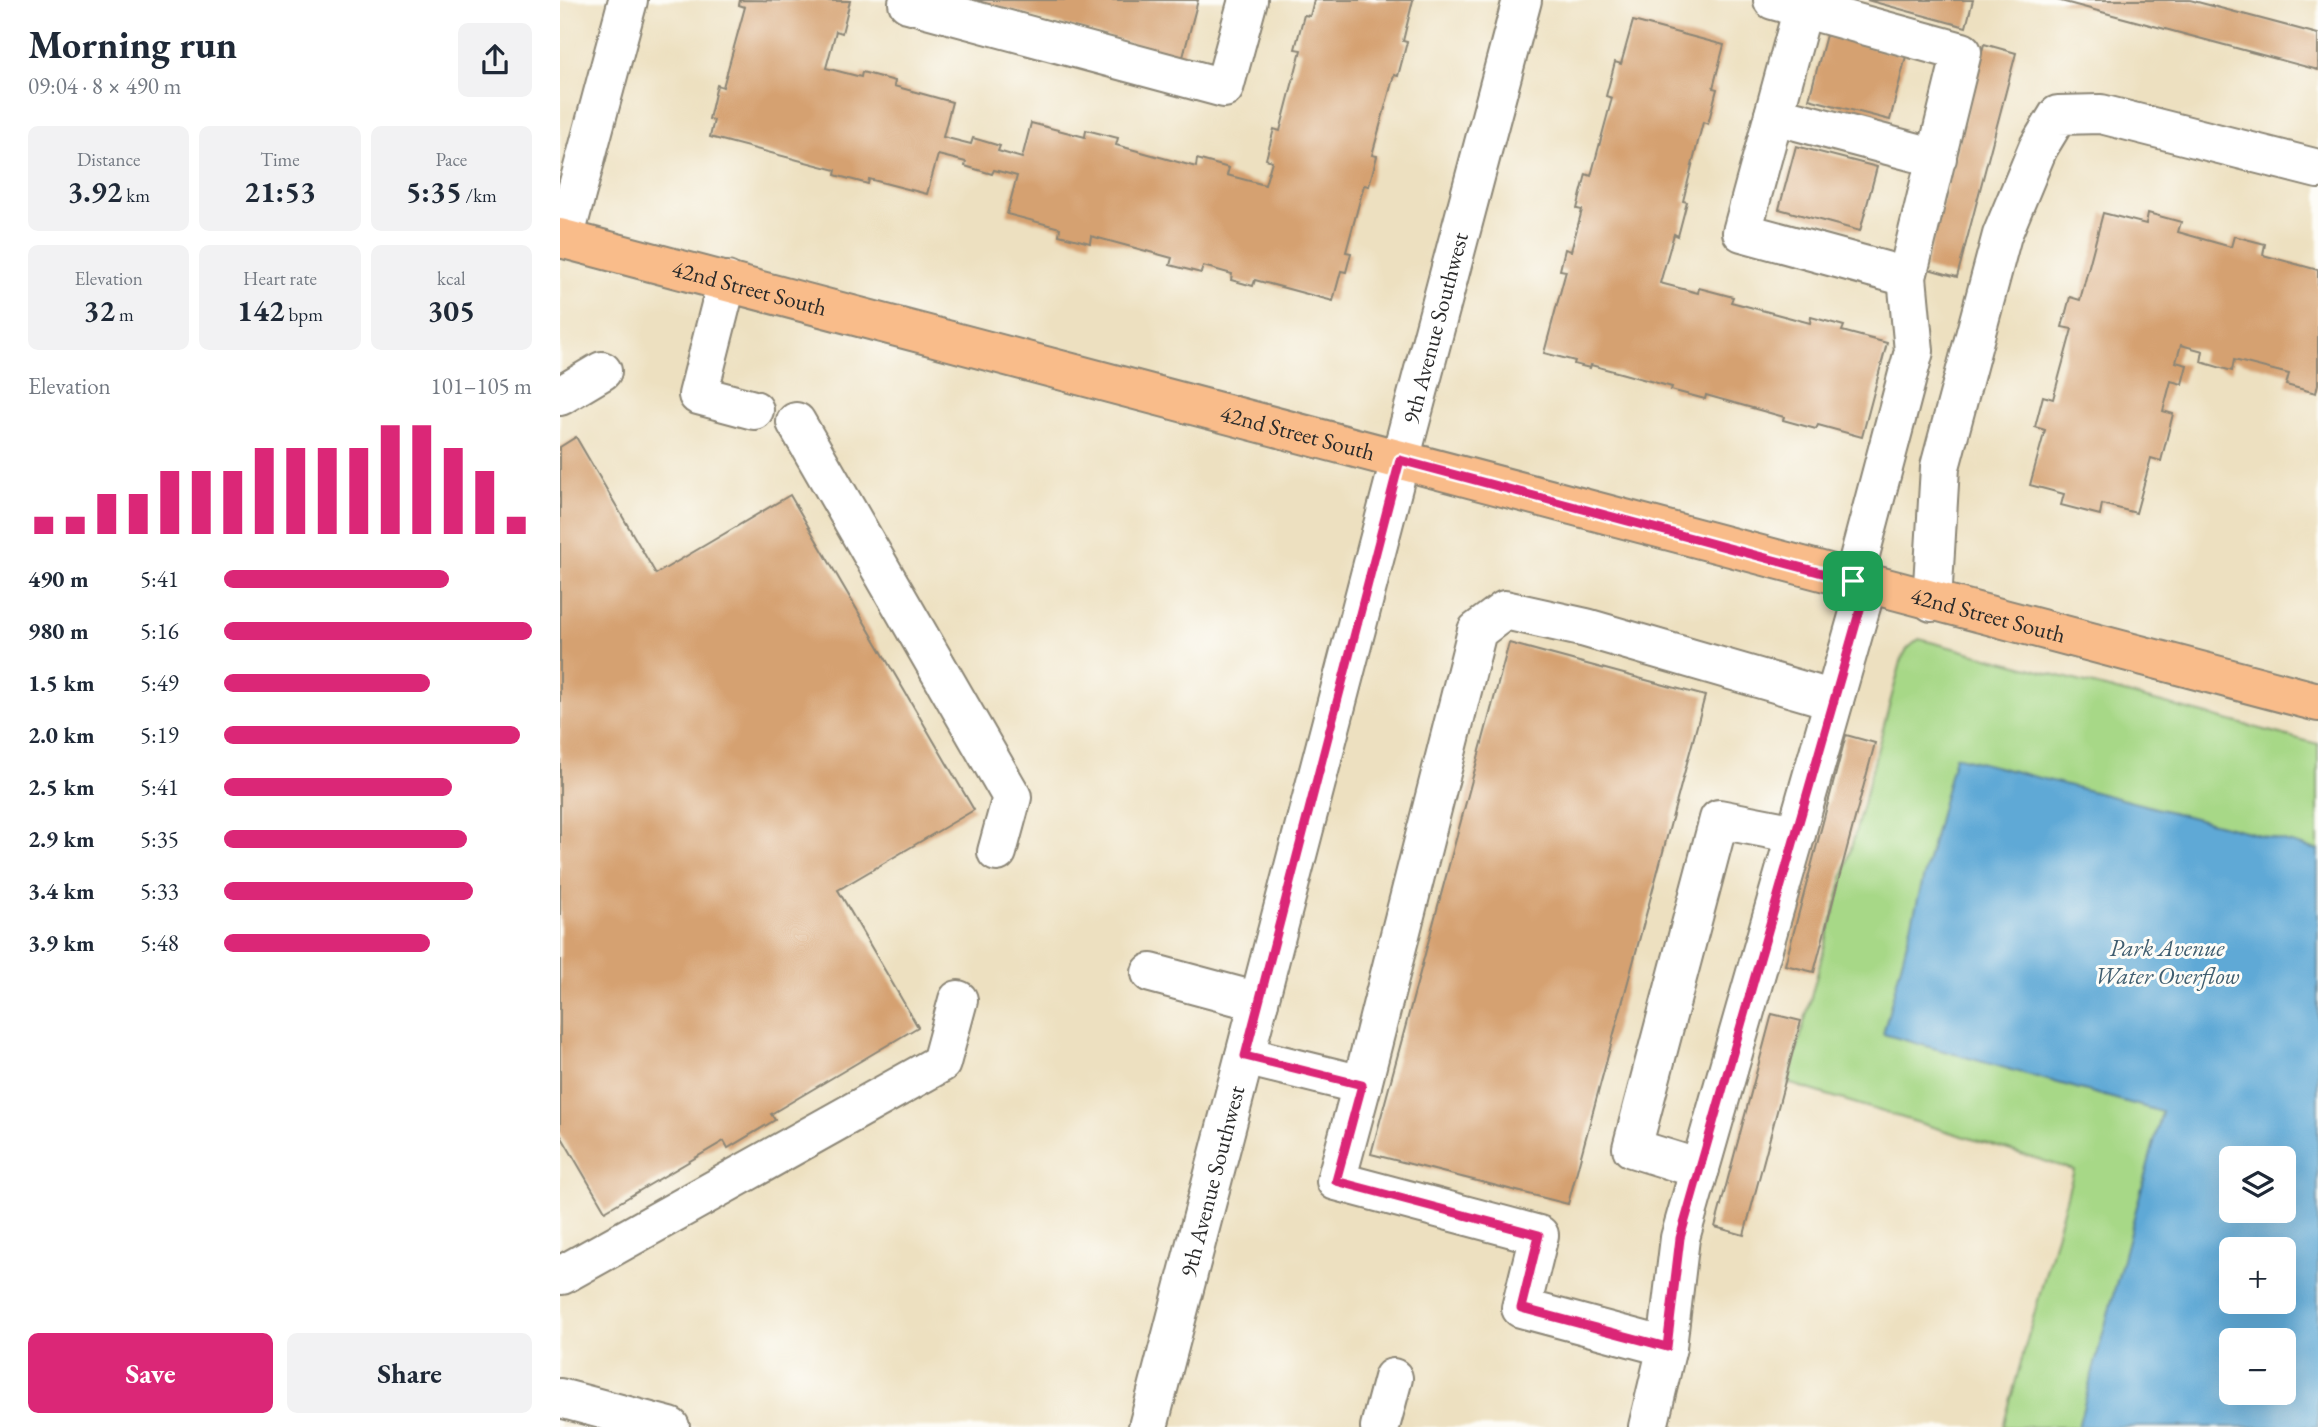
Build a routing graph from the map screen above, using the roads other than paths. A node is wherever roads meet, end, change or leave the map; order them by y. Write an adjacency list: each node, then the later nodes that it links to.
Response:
1 (628, 0): 9 (street)
2 (909, 0): 3 (street)
3 (1248, 0)
4 (1522, 0): 16 (street, 9th Avenue Southwest)
5 (1788, 4): 6 (street); 7 (street)
6 (1774, 115): 7 (street); 10 (street)
7 (1937, 158): 10 (street)
8 (2318, 169): 18 (street)
9 (562, 238): 11 (main road, 42nd Street South)
10 (1907, 277): 17 (street)
11 (727, 281): 14 (street); 16 (main road, 42nd Street South)
12 (603, 371): 13 (street)
13 (560, 396)
14 (754, 410)
15 (796, 422): 22 (street)
16 (1400, 460): 17 (main road, 42nd Street South); 25 (street, 9th Avenue Southwest)
17 (1860, 583): 18 (main road, 42nd Street South); 19 (street)
18 (1931, 602): 20 (main road, 42nd Street South)
19 (1834, 700): 21 (street); 27 (street)
20 (2318, 702)
21 (1796, 834): 28 (street); 28 (street)
22 (997, 852)
23 (1151, 973): 25 (street)
24 (958, 1000): 29 (street)
25 (1259, 1002): 26 (street, 9th Avenue Southwest)
26 (1245, 1056): 27 (street); 34 (street, 9th Avenue Southwest)
27 (1362, 1085): 30 (street)
28 (1700, 1169): 30 (street)
29 (562, 1275)
30 (1667, 1347): 36 (street)
31 (1393, 1378): 35 (street)
32 (560, 1398): 33 (street)
33 (670, 1427)
34 (1148, 1427)
35 (1380, 1427)
36 (1647, 1427)

